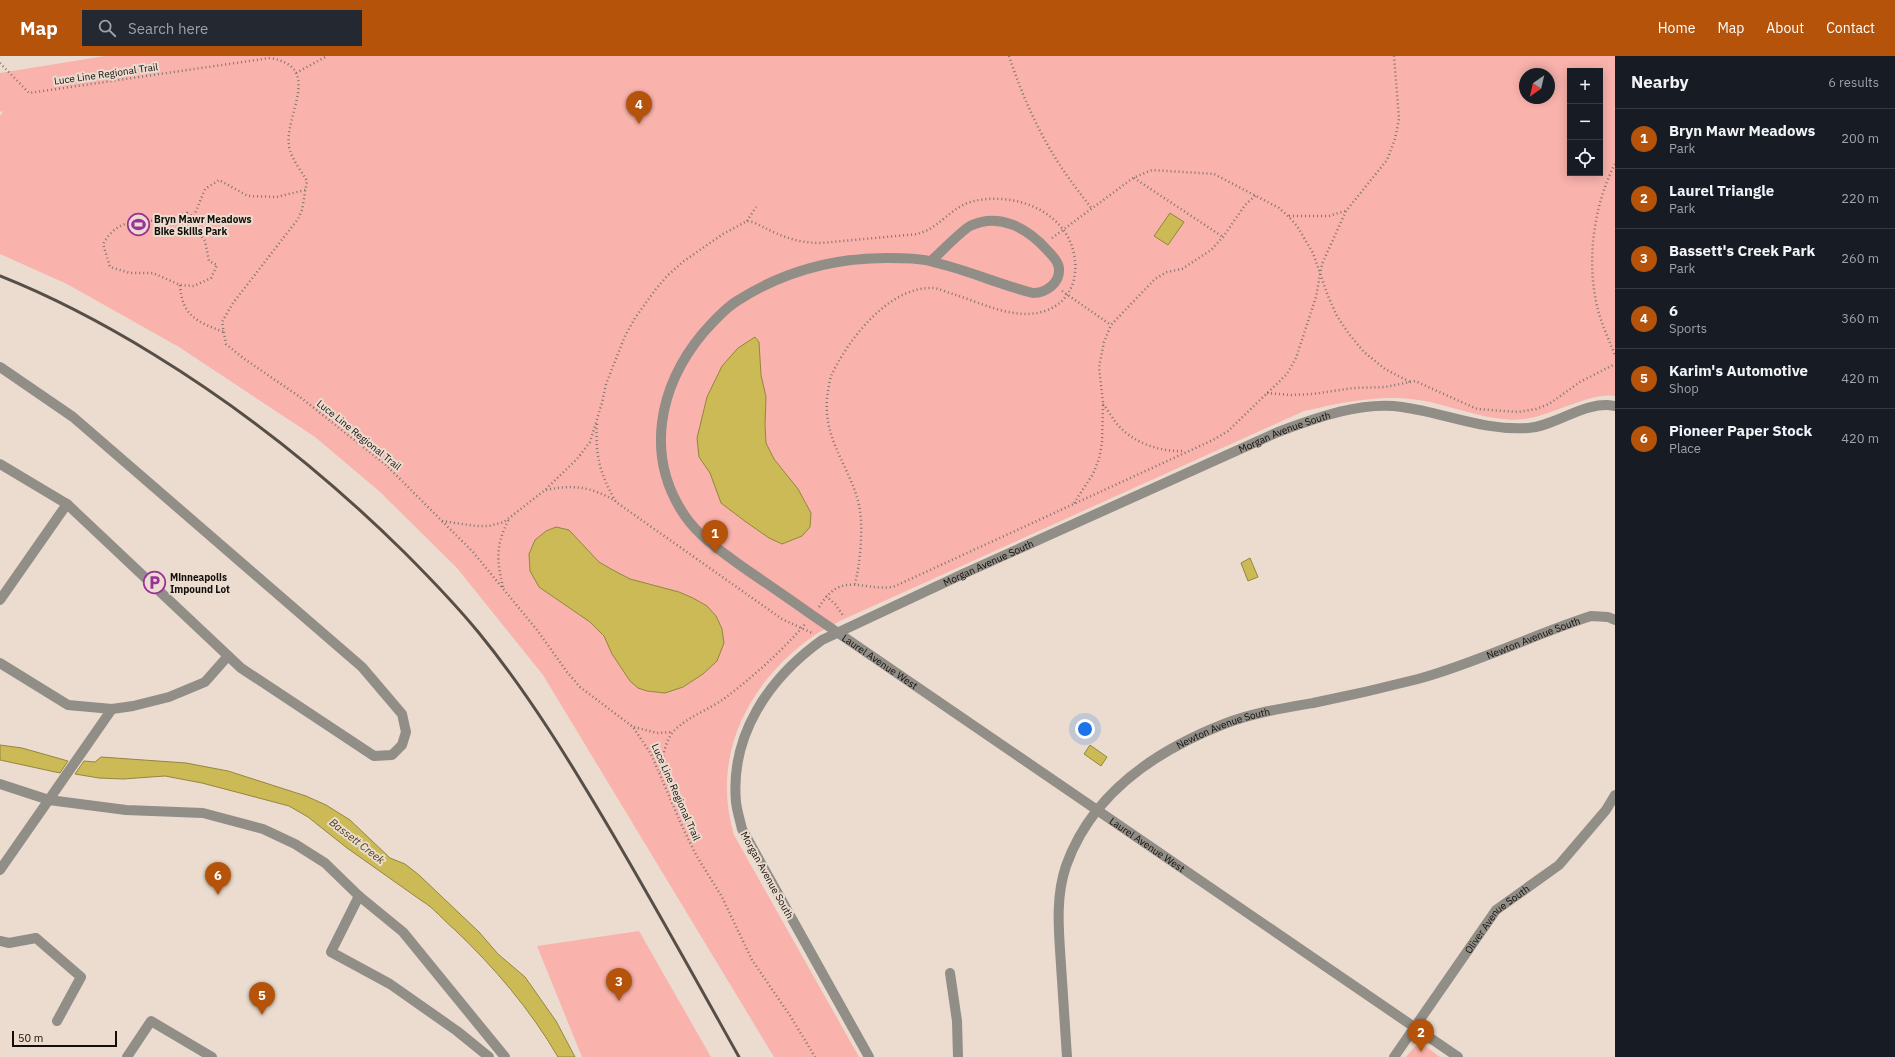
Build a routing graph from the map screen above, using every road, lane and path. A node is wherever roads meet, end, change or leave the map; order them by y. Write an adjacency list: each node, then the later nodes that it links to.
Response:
1 (327, 56): 5 (path)
2 (1009, 56): 11 (path)
3 (1394, 56): 12 (path)
4 (0, 62): 5 (path, Luce Line Regional Trail)
5 (296, 73): 8 (path)
6 (1615, 164): 26 (path)
7 (1133, 178): 9 (path); 11 (path); 17 (path)
8 (305, 190): 13 (path); 25 (path)
9 (1256, 195): 14 (path); 17 (path)
10 (756, 207): 15 (path)
11 (1092, 209): 16 (path)
12 (1346, 211): 14 (path); 20 (path)
13 (194, 216): 22 (path); 22 (path)
14 (1288, 216): 20 (path)
15 (747, 221): 16 (path); 33 (path)
16 (1064, 230): 18 (path); 23 (path)
17 (1222, 237): 24 (path)
18 (1042, 244): 19 (street); 21 (street)
19 (931, 261): 21 (street, Laurel Avenue West); 51 (street, Laurel Avenue West)
20 (1320, 273): 29 (path); 30 (path)
21 (1053, 285): 23 (path)
22 (180, 286): 25 (path)
23 (1067, 295): 24 (path); 42 (path)
24 (1111, 325): 31 (path)
25 (224, 332): 41 (path, Luce Line Regional Trail)
26 (1615, 355)
27 (1615, 364): 29 (path)
28 (0, 367): 53 (street)
29 (1410, 382): 30 (path)
30 (1267, 393): 34 (path)
31 (1103, 403): 34 (path); 38 (path)
32 (1615, 406): 51 (street, Morgan Avenue South)
33 (597, 419): 36 (path); 37 (path)
34 (1186, 451): 38 (path)
35 (0, 464): 39 (street)
36 (545, 490): 37 (path); 40 (path)
37 (616, 502): 50 (path)
38 (1073, 503): 42 (path)
39 (67, 504): 45 (street); 53 (street)
40 (510, 518): 41 (path); 43 (path)
41 (441, 520): 43 (path, Luce Line Regional Trail)
42 (855, 584): 44 (path)
43 (503, 589): 56 (path, Luce Line Regional Trail)
44 (826, 596): 46 (path); 47 (path)
45 (0, 600)
46 (817, 609)
47 (845, 618)
48 (1615, 620): 62 (street, Newton Avenue South)
49 (807, 622): 50 (path)
50 (801, 628): 52 (path); 57 (path)
51 (837, 632): 62 (street, Laurel Avenue West); 74 (street, Morgan Avenue South)
52 (815, 635)
53 (228, 656): 55 (street)
54 (0, 662): 55 (street)
55 (112, 709): 61 (street)
56 (633, 726): 57 (path); 58 (path, Luce Line Regional Trail)
57 (673, 732): 58 (path)
58 (661, 774): 73 (path, Luce Line Regional Trail)
59 (0, 784): 61 (street)
60 (1615, 795): 68 (street, Oliver Avenue South)
61 (49, 800): 63 (street); 64 (street)
62 (1097, 809): 68 (street, Laurel Avenue West); 76 (street, Newton Avenue South)
63 (1, 866)
64 (359, 896): 71 (street); 72 (street)
65 (0, 940): 67 (street)
66 (950, 973): 75 (street)
67 (57, 1021)
68 (1414, 1027): 77 (street, Oliver Avenue South); 78 (street, Laurel Avenue West)
69 (127, 1057): 70 (street)
70 (212, 1057)
71 (489, 1057)
72 (505, 1057)
73 (815, 1057)
74 (869, 1057)
75 (958, 1057)
76 (1067, 1057)
77 (1394, 1057)
78 (1458, 1057)

